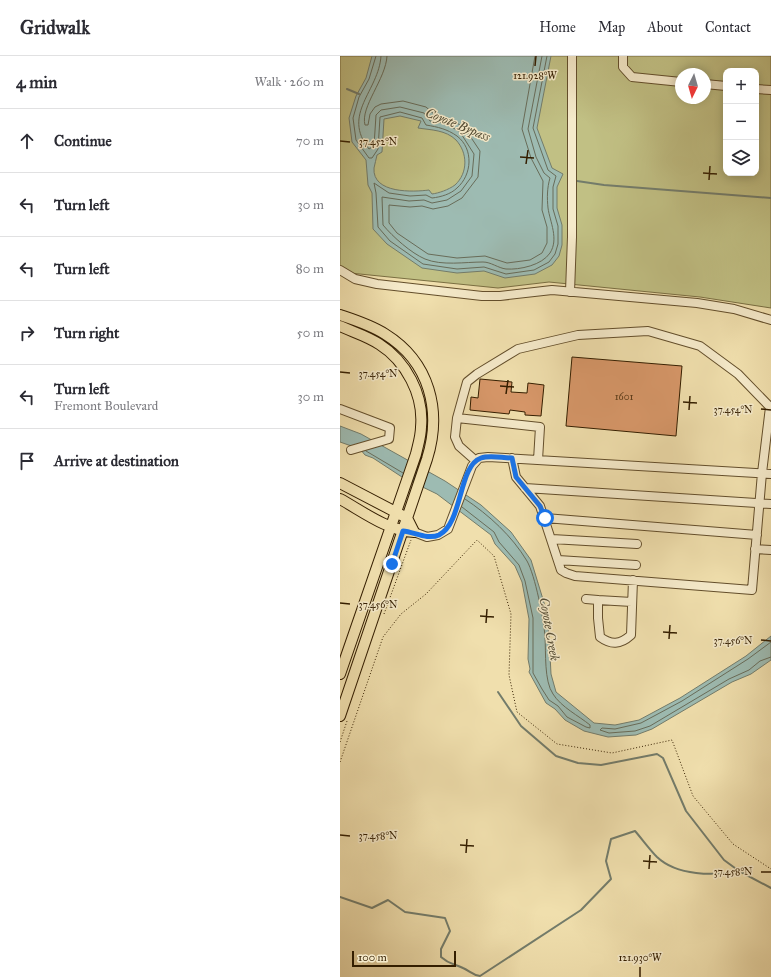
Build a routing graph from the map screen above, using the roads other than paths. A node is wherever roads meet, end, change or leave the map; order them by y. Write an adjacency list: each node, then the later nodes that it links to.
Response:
1 (572, 56): 15 (lane)
2 (623, 56): 3 (lane)
3 (632, 77): 4 (lane); 6 (lane)
4 (675, 81)
5 (711, 85): 7 (lane)
6 (675, 86)
7 (723, 86)
8 (759, 89): 10 (lane)
9 (711, 90): 11 (lane)
10 (771, 90)
11 (723, 91)
12 (759, 93): 13 (lane)
13 (771, 94)
14 (340, 270): 15 (lane)
15 (570, 292): 17 (lane)
16 (340, 315): 19 (main road)
17 (771, 320)
18 (340, 326): 20 (main road)
19 (378, 330): 20 (main road); 35 (main road)
20 (372, 340): 34 (main road)
21 (340, 409): 23 (lane)
22 (457, 418): 25 (lane); 26 (lane); 27 (lane)
23 (351, 450)
24 (512, 458): 25 (lane); 26 (lane); 30 (lane)
25 (538, 460): 27 (lane)
26 (476, 461): 39 (lane)
27 (762, 473): 28 (lane); 32 (lane)
28 (771, 474)
29 (340, 484): 34 (main road)
30 (525, 488): 32 (lane); 36 (lane)
31 (340, 499): 37 (main road)
32 (759, 503): 33 (lane); 40 (lane)
33 (771, 504)
34 (396, 512): 35 (main road); 37 (main road)
35 (407, 518): 38 (main road); 39 (main road)
36 (545, 518): 40 (lane); 41 (lane)
37 (392, 527): 38 (main road); 51 (main road)
38 (403, 531): 39 (main road); 52 (main road)
39 (414, 532)
40 (757, 535): 43 (lane)
41 (552, 539): 42 (lane); 45 (lane)
42 (637, 544)
43 (755, 549): 44 (lane); 47 (lane)
44 (771, 550)
45 (558, 560): 46 (lane); 47 (lane)
46 (636, 565)
47 (633, 580): 50 (lane)
48 (586, 599): 49 (lane)
49 (598, 600): 50 (lane); 50 (lane)
50 (632, 602)
51 (340, 674)
52 (344, 718)

